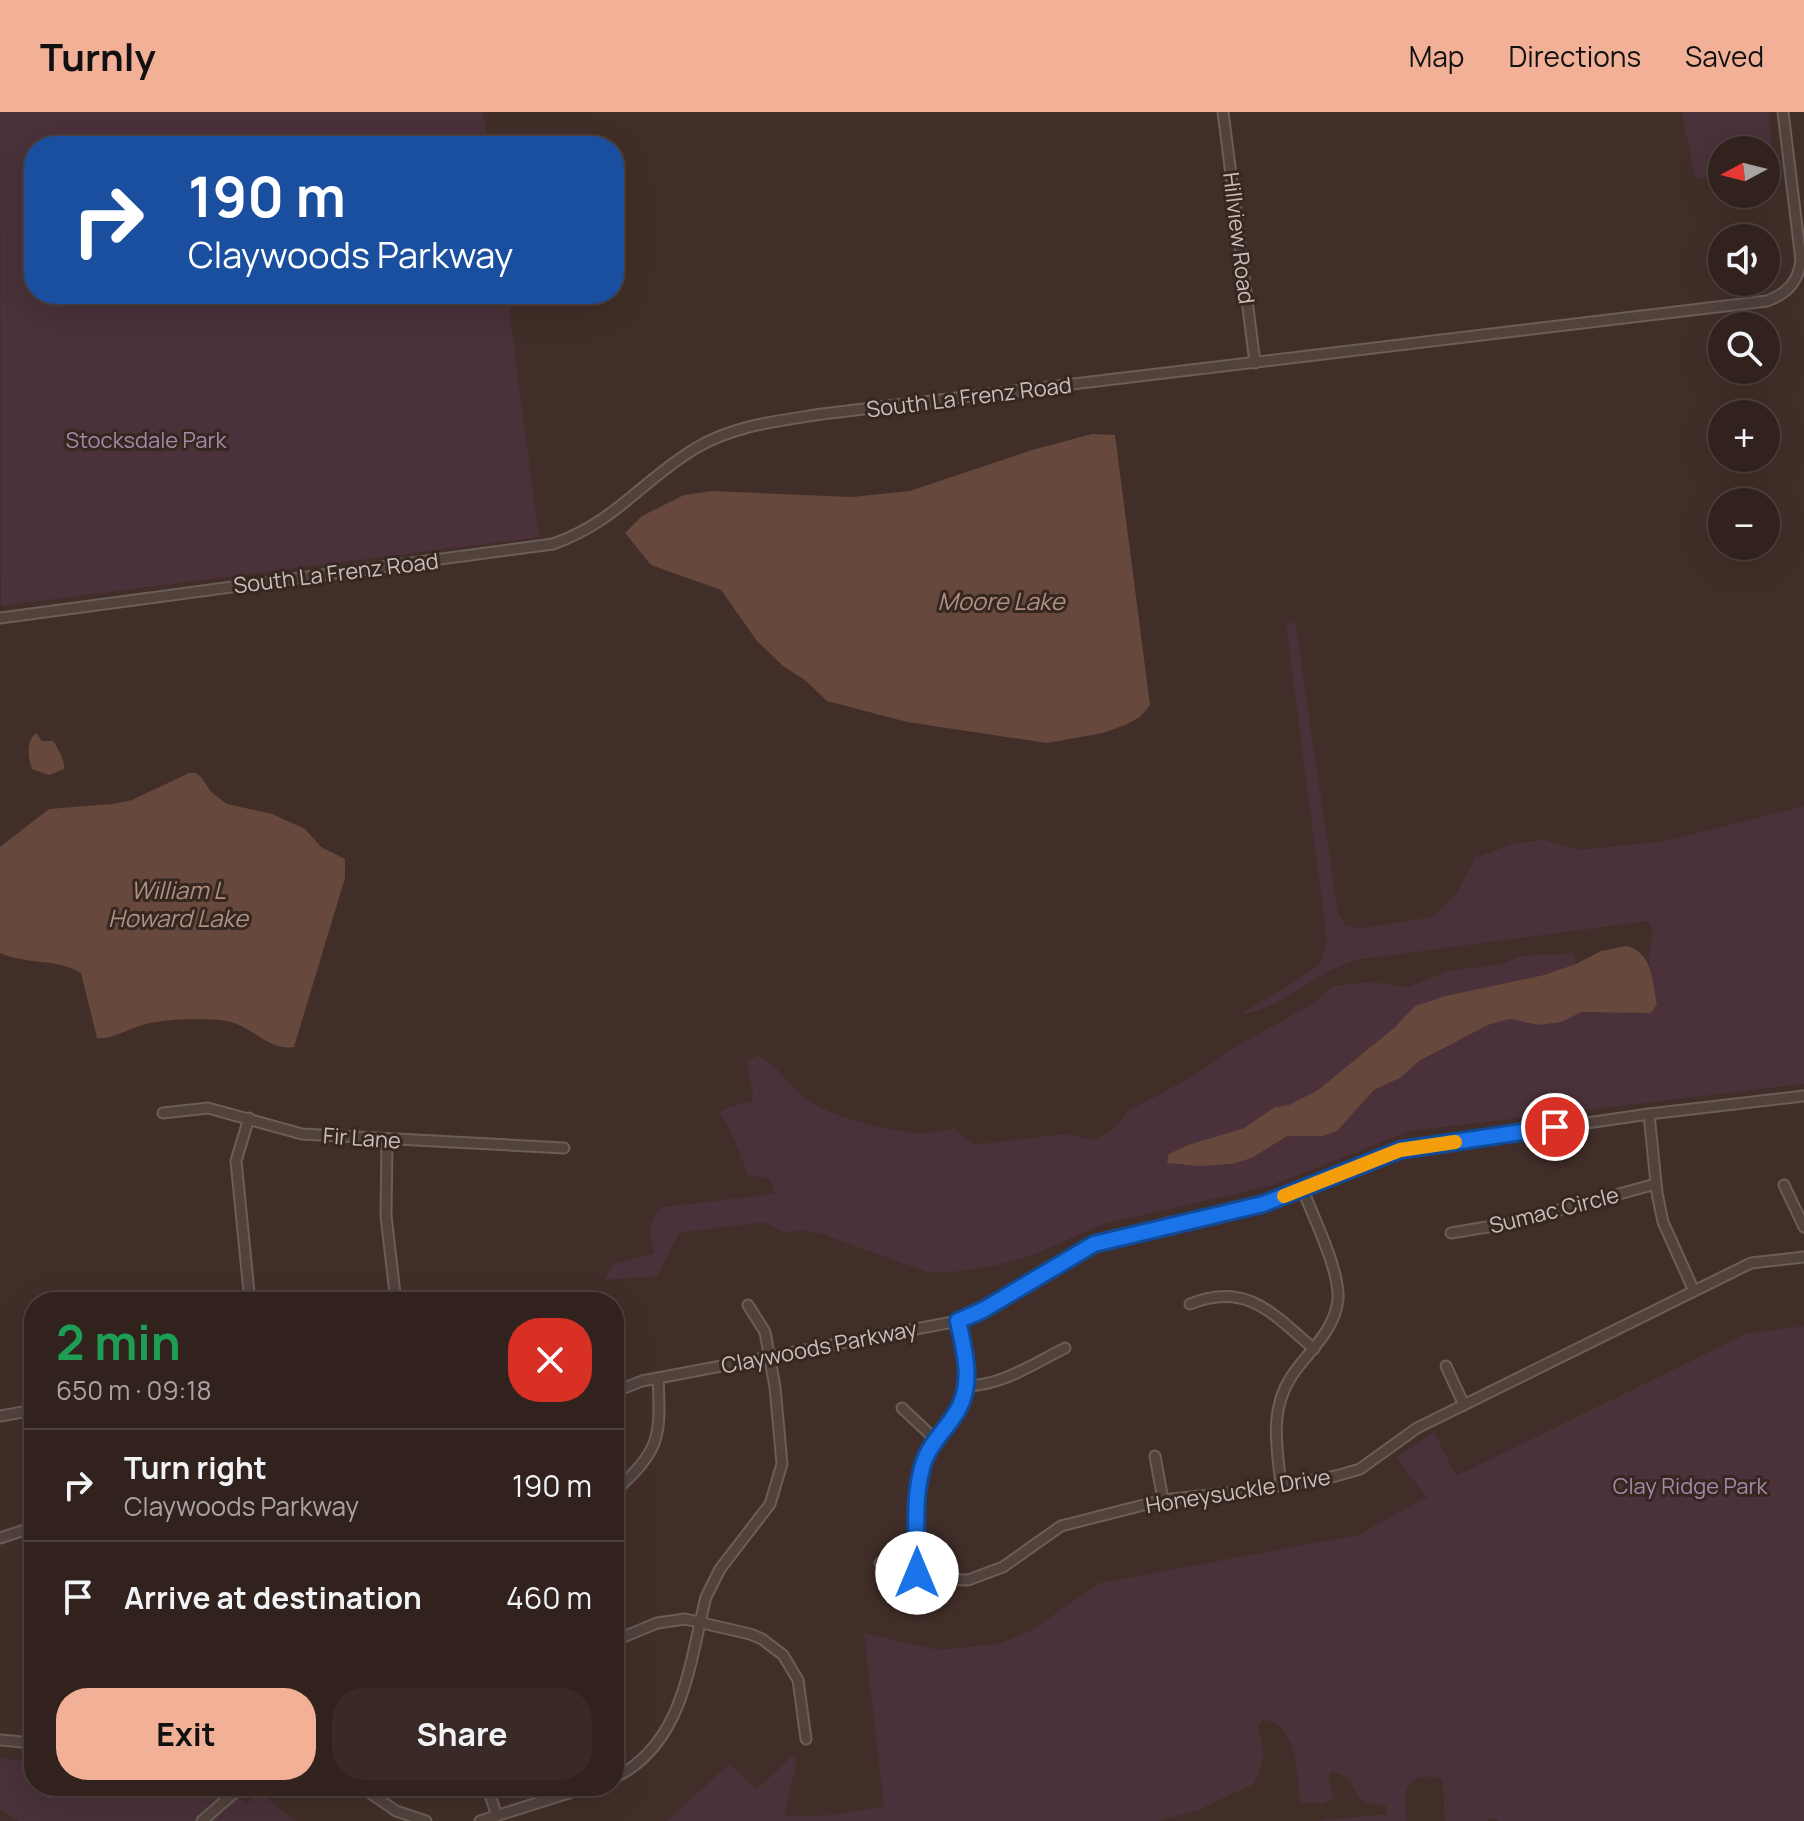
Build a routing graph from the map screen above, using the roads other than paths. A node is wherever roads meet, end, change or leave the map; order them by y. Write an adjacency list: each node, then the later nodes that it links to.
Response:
1 (1223, 112): 3 (street, Hillview Road)
2 (1783, 112): 3 (street, South La Frenz Road)
3 (1255, 363): 4 (street, South La Frenz Road)
4 (0, 618)
5 (1804, 1096): 7 (street, Claywoods Parkway)
6 (163, 1113): 8 (street, Fir Lane)
7 (1649, 1114): 11 (street); 13 (street, Claywoods Parkway)
8 (249, 1118): 9 (street, Fir Lane); 18 (street)
9 (387, 1140): 10 (street, Fir Lane); 19 (street)
10 (564, 1148)
11 (1656, 1184): 15 (street, Sumac Circle); 17 (street)
12 (1784, 1185): 14 (street)
13 (1302, 1188): 22 (street, Claywoods Parkway); 24 (street)
14 (1804, 1227)
15 (1451, 1233)
16 (1804, 1257): 17 (street, Honeysuckle Drive)
17 (1694, 1291): 30 (street, Honeysuckle Drive)
18 (249, 1292)
19 (395, 1292)
20 (1190, 1304): 24 (street)
21 (748, 1305): 25 (street)
22 (958, 1321): 25 (street, Claywoods Parkway); 28 (street)
23 (1065, 1348): 28 (street)
24 (1314, 1349): 37 (street)
25 (770, 1355): 27 (street, Claywoods Parkway); 43 (street)
26 (1446, 1366): 30 (street)
27 (658, 1378): 29 (street, Claywoods Parkway); 36 (street)
28 (967, 1386): 34 (street)
29 (624, 1389)
30 (1464, 1405): 37 (street, Honeysuckle Drive)
31 (902, 1408): 34 (street)
32 (24, 1412): 33 (street)
33 (0, 1416)
34 (935, 1439): 42 (street)
35 (1155, 1456): 38 (street)
36 (624, 1483)
37 (1281, 1485): 38 (street, Honeysuckle Drive)
38 (1163, 1500): 42 (street, Honeysuckle Drive)
39 (24, 1530): 40 (street)
40 (0, 1538)
41 (880, 1563): 42 (street, Honeysuckle Drive)
42 (917, 1573)
43 (700, 1622): 44 (street); 45 (street); 48 (street)
44 (624, 1637)
45 (806, 1739)
46 (0, 1740): 47 (street)
47 (24, 1742)
48 (624, 1771)
49 (231, 1796): 54 (street)
50 (374, 1796): 55 (street)
51 (490, 1796): 53 (street)
52 (560, 1796): 53 (street)
53 (497, 1816): 56 (street)
54 (202, 1821)
55 (426, 1821)
56 (480, 1821)

